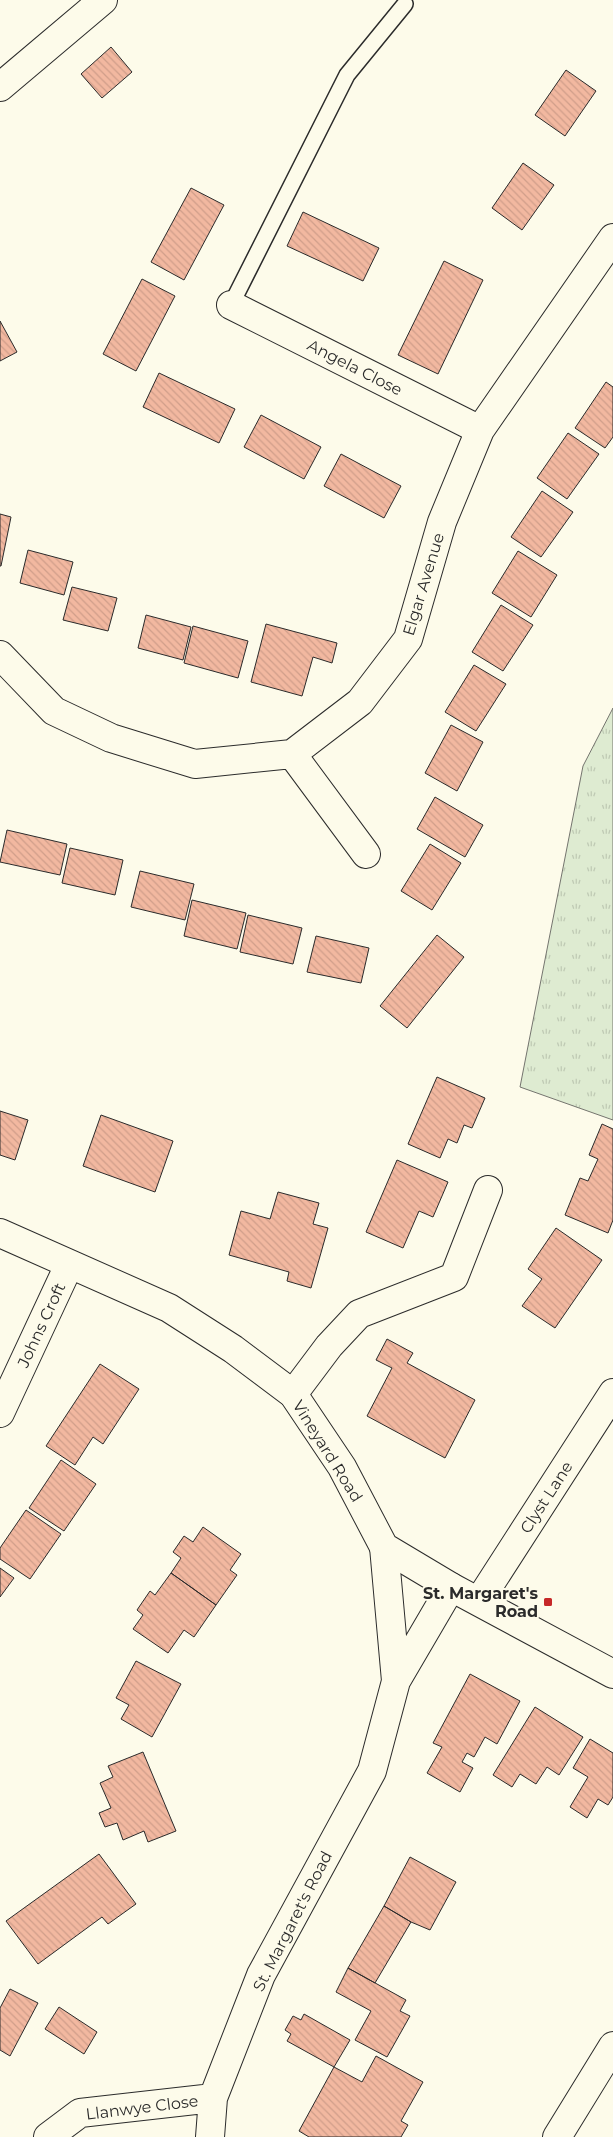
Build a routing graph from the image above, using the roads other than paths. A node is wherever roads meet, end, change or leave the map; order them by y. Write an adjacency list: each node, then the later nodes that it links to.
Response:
1 (102, 0): 3 (street)
2 (405, 4): 5 (lane)
3 (0, 87)
4 (613, 238): 6 (street, Elgar Avenue)
5 (231, 305): 6 (street, Angela Close)
6 (480, 430): 8 (street, Elgar Avenue)
7 (0, 655): 8 (street)
8 (292, 754): 9 (street)
9 (366, 854)
10 (488, 1190): 13 (street)
11 (0, 1233): 12 (street, Vineyard Road)
12 (69, 1265): 13 (street, Vineyard Road); 15 (street, Johns Croft)
13 (293, 1394): 16 (street, Vineyard Road)
14 (613, 1394): 18 (street, Clyst Lane)
15 (0, 1413)
16 (384, 1547): 17 (street); 20 (street, St. Margaret's Road)
17 (451, 1587): 18 (street); 20 (street, St. Margaret's Road)
18 (479, 1601): 19 (street)
19 (613, 1674)
20 (396, 1682): 22 (street, St. Margaret's Road)
21 (613, 2046): 25 (street)
22 (213, 2098): 23 (street, Llanwye Close); 24 (street, St. Margaret's Road)
23 (48, 2137)
24 (210, 2137)
25 (557, 2137)

